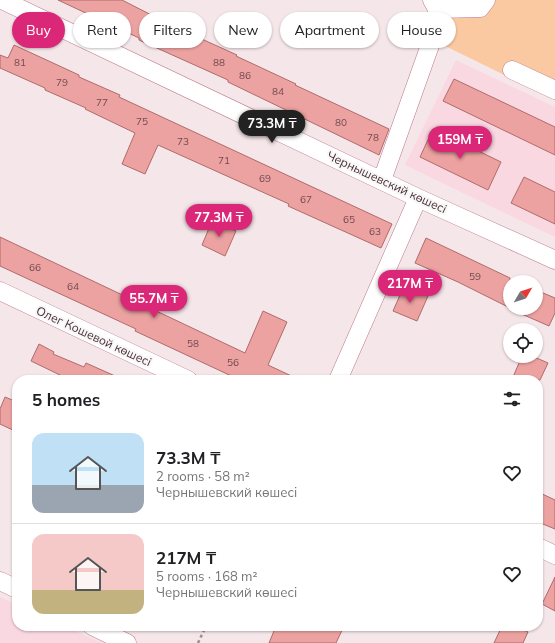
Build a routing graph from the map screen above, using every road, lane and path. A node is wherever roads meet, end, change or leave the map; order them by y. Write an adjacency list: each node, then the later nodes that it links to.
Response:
1 (2, 0): 6 (street, Чернышевский көшесі)
2 (486, 0): 3 (street)
3 (435, 5): 6 (street)
4 (512, 70): 5 (street)
5 (555, 90)
6 (382, 180): 7 (street, Чернышевский көшесі)
7 (418, 198): 8 (street, Чернышевский көшесі); 11 (street)
8 (555, 260)
9 (0, 291): 10 (street, Олег Кошевой көшесі)
10 (177, 375)
11 (340, 375)
12 (543, 549): 13 (street)
13 (555, 555)
14 (0, 581): 15 (street)
15 (12, 587)
16 (102, 631): 18 (street)
17 (204, 631): 19 (path)
18 (127, 643)
19 (198, 643)

